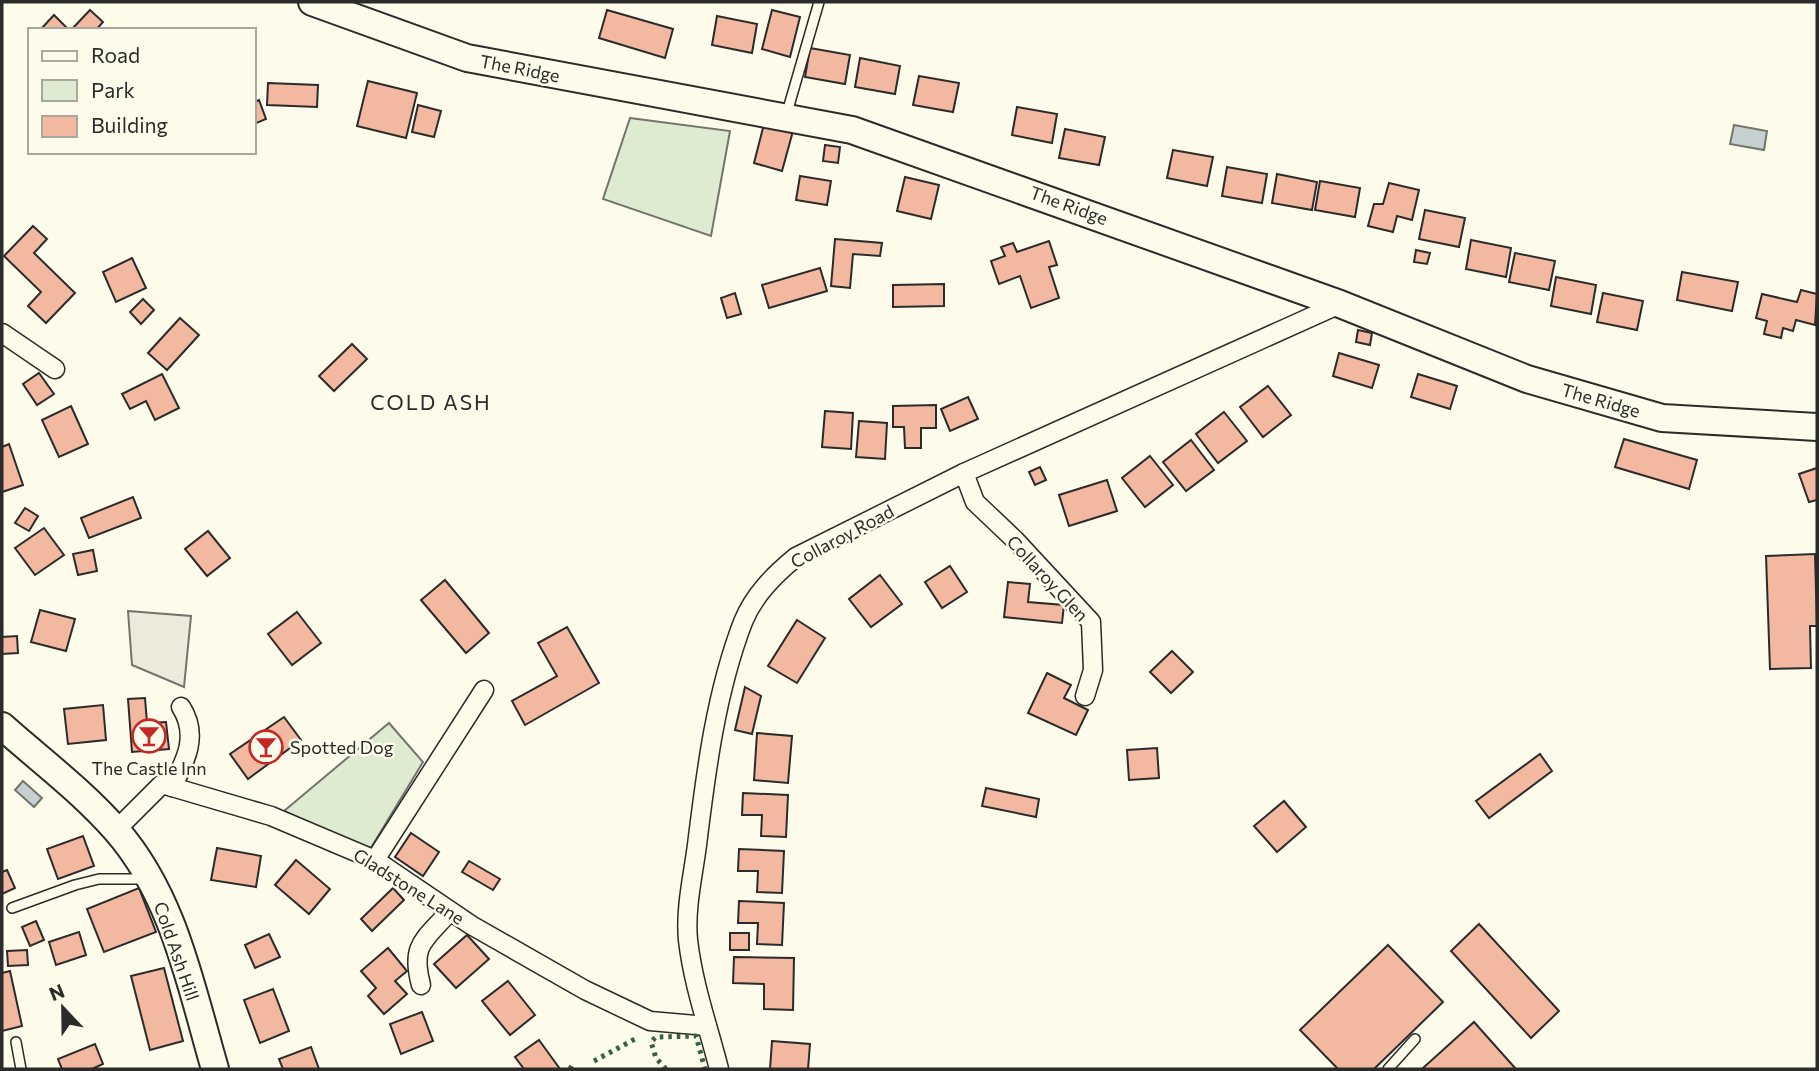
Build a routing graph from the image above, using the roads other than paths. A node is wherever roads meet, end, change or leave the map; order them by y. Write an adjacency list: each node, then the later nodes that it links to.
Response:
1 (312, 2): 3 (street, The Ridge)
2 (819, 2): 3 (lane)
3 (786, 117): 4 (street, The Ridge)
4 (1340, 304): 7 (street, The Ridge); 8 (street, Collaroy Road)
5 (2, 333): 6 (street)
6 (55, 369)
7 (1817, 426)
8 (964, 473): 10 (street, Collaroy Glen); 20 (street, Collaroy Road)
9 (484, 690): 15 (street)
10 (1085, 696)
11 (181, 707): 13 (street)
12 (2, 726): 14 (street, Cold Ash Hill)
13 (172, 787): 14 (street); 15 (street, Gladstone Lane)
14 (116, 830): 16 (street, Cold Ash Hill)
15 (375, 860): 18 (street, Gladstone Lane)
16 (149, 879): 17 (lane); 24 (street, Cold Ash Hill)
17 (12, 908)
18 (450, 911): 19 (street); 20 (street, Gladstone Lane)
19 (421, 985)
20 (708, 1026): 25 (street, Collaroy Road)
21 (1415, 1039): 26 (lane)
22 (16, 1042): 23 (lane)
23 (21, 1069)
24 (215, 1069)
25 (719, 1069)
26 (1388, 1069)

